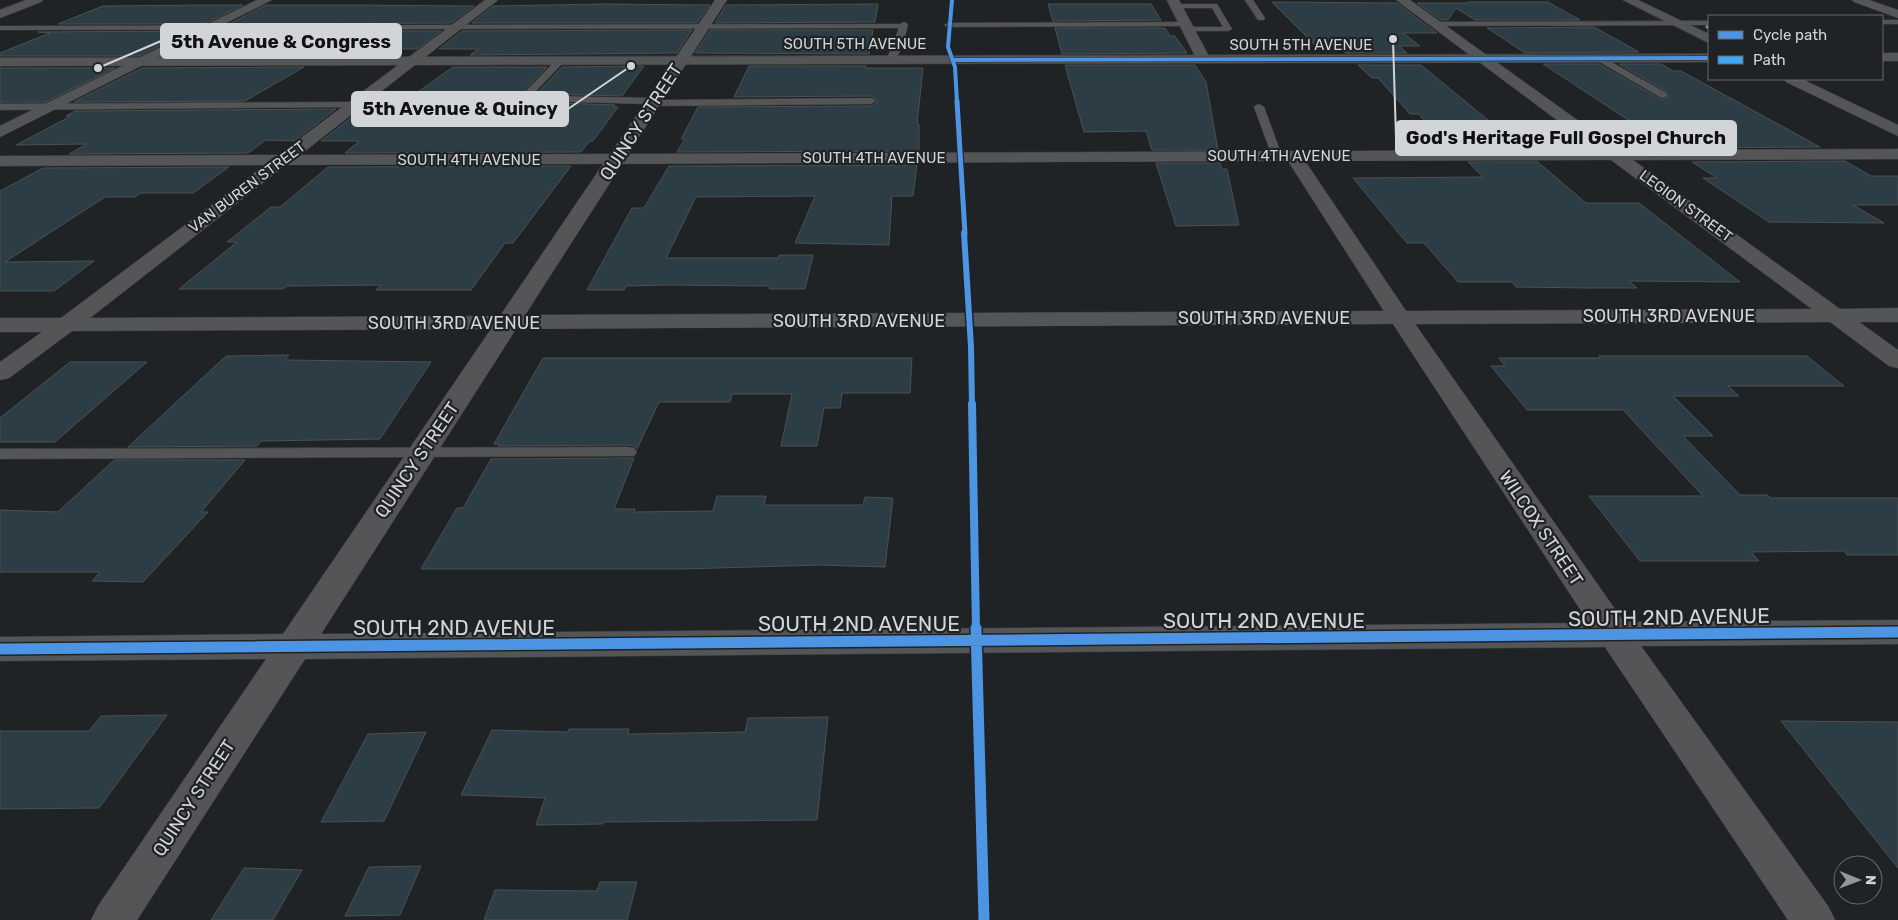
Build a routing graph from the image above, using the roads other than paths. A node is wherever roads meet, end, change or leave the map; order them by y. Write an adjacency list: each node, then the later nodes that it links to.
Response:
1 (37, 0): 10 (street)
2 (266, 0): 21 (street)
3 (492, 0): 22 (street, VAN BUREN STREET)
4 (721, 0): 19 (street, QUINCY STREET)
5 (1249, 0): 12 (lane)
6 (1402, 0): 17 (street, LEGION STREET)
7 (1630, 0): 15 (street)
8 (1858, 0): 11 (street)
9 (1175, 3): 20 (street); 20 (lane)
10 (0, 14)
11 (1898, 14)
12 (1261, 18)
13 (1883, 22): 14 (lane)
14 (1898, 22)
15 (1677, 23): 16 (lane); 17 (lane); 24 (street)
16 (1708, 23)
17 (1435, 24): 25 (street, LEGION STREET)
18 (948, 25): 20 (lane)
19 (704, 26): 22 (lane); 28 (lane); 32 (street, QUINCY STREET)
20 (1187, 26): 29 (street)
21 (212, 27): 22 (lane); 23 (lane); 34 (street)
22 (457, 27): 30 (street, VAN BUREN STREET)
23 (0, 28)
24 (1708, 38)
25 (1483, 58): 26 (street, SOUTH 5TH AVENUE); 29 (street, SOUTH 5TH AVENUE); 46 (street, LEGION STREET)
26 (1599, 58): 27 (street, SOUTH 5TH AVENUE); 36 (lane)
27 (1708, 58)
28 (890, 60): 29 (street, SOUTH 5TH AVENUE); 32 (street, SOUTH 5TH AVENUE)
29 (1204, 60)
30 (412, 61): 31 (street, SOUTH 5TH AVENUE); 34 (street, SOUTH 5TH AVENUE); 39 (street, VAN BUREN STREET)
31 (560, 61): 32 (street, SOUTH 5TH AVENUE); 37 (lane)
32 (681, 61): 37 (street, QUINCY STREET)
33 (0, 62): 34 (street, SOUTH 5TH AVENUE)
34 (142, 62): 41 (street)
35 (1793, 80): 43 (street)
36 (1663, 95)
37 (654, 102): 38 (lane); 48 (street, QUINCY STREET)
38 (871, 102)
39 (354, 106): 41 (lane); 50 (street, VAN BUREN STREET)
40 (0, 107): 41 (lane)
41 (51, 107): 44 (street)
42 (1259, 107): 47 (lane)
43 (1898, 131)
44 (0, 132)
45 (1898, 154): 46 (street, SOUTH 4TH AVENUE)
46 (1616, 155): 47 (street, SOUTH 4TH AVENUE); 51 (street, LEGION STREET)
47 (1285, 156): 48 (street, SOUTH 4TH AVENUE); 53 (street, WILCOX STREET)
48 (616, 159): 50 (street, SOUTH 4TH AVENUE); 54 (street, QUINCY STREET)
49 (0, 161): 50 (street, SOUTH 4TH AVENUE)
50 (281, 161): 55 (street, VAN BUREN STREET)
51 (1836, 315): 52 (street, SOUTH 3RD AVENUE); 53 (street, SOUTH 3RD AVENUE); 57 (street, LEGION STREET)
52 (1898, 315)
53 (1399, 318): 54 (street, SOUTH 3RD AVENUE); 63 (street, WILCOX STREET)
54 (508, 323): 55 (street, SOUTH 3RD AVENUE); 60 (street, QUINCY STREET)
55 (66, 325): 56 (street, SOUTH 3RD AVENUE); 58 (street, VAN BUREN STREET)
56 (0, 326)
57 (1898, 361)
58 (0, 373)
59 (628, 452): 60 (lane)
60 (422, 453): 61 (lane); 64 (street, QUINCY STREET)
61 (0, 454)
62 (1898, 632): 63 (street, SOUTH 2ND AVENUE)
63 (1614, 635): 64 (street, SOUTH 2ND AVENUE); 67 (street, WILCOX STREET)
64 (295, 645): 65 (street, SOUTH 2ND AVENUE); 66 (street, QUINCY STREET)
65 (0, 649)
66 (113, 920)
67 (1813, 920)

